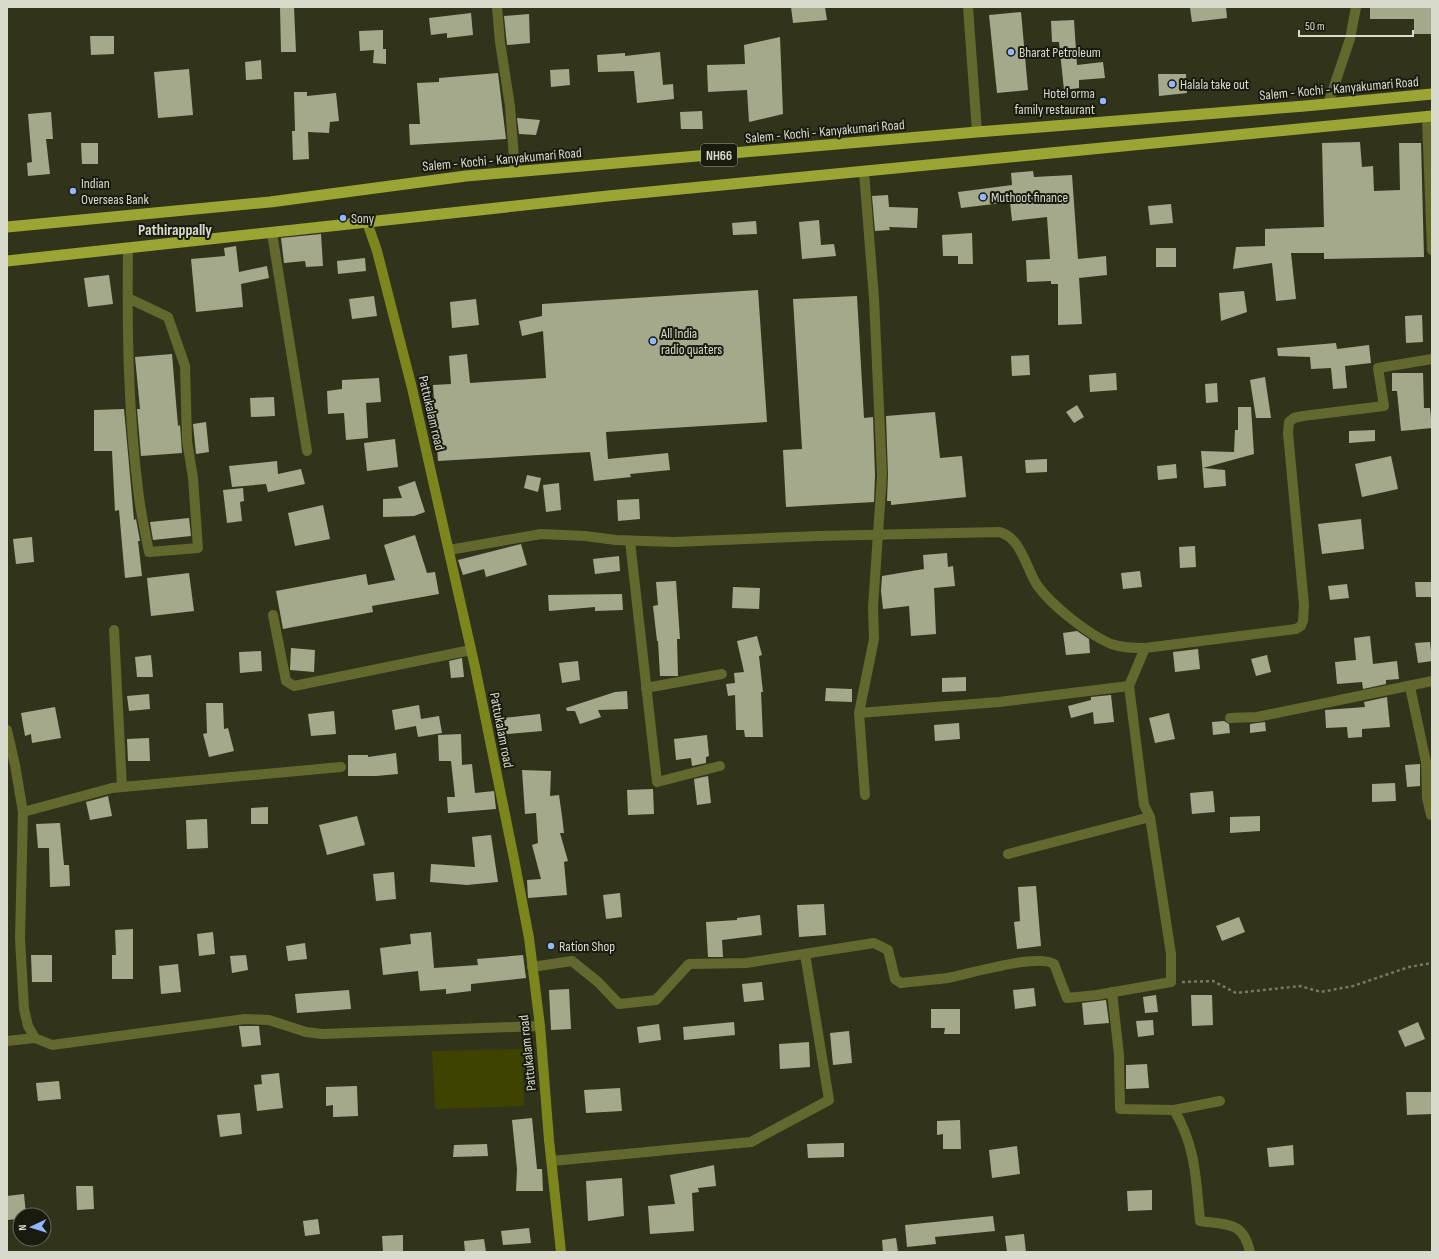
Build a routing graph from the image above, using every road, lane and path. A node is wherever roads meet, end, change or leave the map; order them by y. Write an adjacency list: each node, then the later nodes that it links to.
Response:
1 (497, 7): 8 (street)
2 (968, 7): 7 (street)
3 (1356, 7): 5 (street)
4 (1432, 94): 5 (highway, Salem - Kochi - Kanyakumari Road / NH66)
5 (1328, 104): 7 (highway, Salem - Kochi - Kanyakumari Road / NH66)
6 (1430, 116): 9 (highway); 14 (street)
7 (978, 132): 8 (highway, Salem - Kochi - Kanyakumari Road / NH66)
8 (515, 172): 11 (highway, Salem - Kochi - Kanyakumari Road / NH66)
9 (864, 172): 10 (highway); 19 (street)
10 (367, 222): 12 (highway); 21 (main road, Pattukalam road)
11 (7, 227)
12 (272, 233): 13 (highway); 18 (street)
13 (128, 248): 15 (highway); 16 (street)
14 (1432, 250)
15 (7, 261)
16 (128, 298): 16 (street)
17 (1432, 359): 24 (street)
18 (307, 451)
19 (878, 535): 20 (street); 24 (street); 31 (street)
20 (630, 541): 21 (street); 30 (street)
21 (449, 550): 25 (main road, Pattukalam road)
22 (273, 615): 25 (street)
23 (114, 630): 36 (street)
24 (1145, 648): 28 (street)
25 (471, 650): 44 (main road, Pattukalam road)
26 (722, 674): 30 (street)
27 (1432, 681): 29 (street)
28 (1129, 686): 31 (street); 40 (street)
29 (1410, 687): 32 (street); 39 (street)
30 (646, 688): 34 (street)
31 (859, 713): 37 (street)
32 (1230, 718)
33 (7, 730): 38 (street)
34 (720, 766)
35 (341, 767): 36 (street)
36 (122, 787): 38 (street)
37 (865, 795)
38 (24, 812): 48 (street)
39 (1431, 815)
40 (1150, 818): 41 (street); 45 (street)
41 (1008, 854)
42 (805, 954): 44 (street); 46 (street); 52 (street)
43 (1432, 963): 45 (path)
44 (532, 967): 47 (main road, Pattukalam road)
45 (1171, 982): 46 (street)
46 (1112, 992): 51 (street)
47 (540, 1026): 48 (street); 52 (main road, Pattukalam road)
48 (36, 1038): 49 (street)
49 (7, 1041)
50 (1220, 1101): 51 (street)
51 (1174, 1110): 54 (street)
52 (552, 1161): 53 (main road, Pattukalam road)
53 (561, 1252)
54 (1250, 1252)

